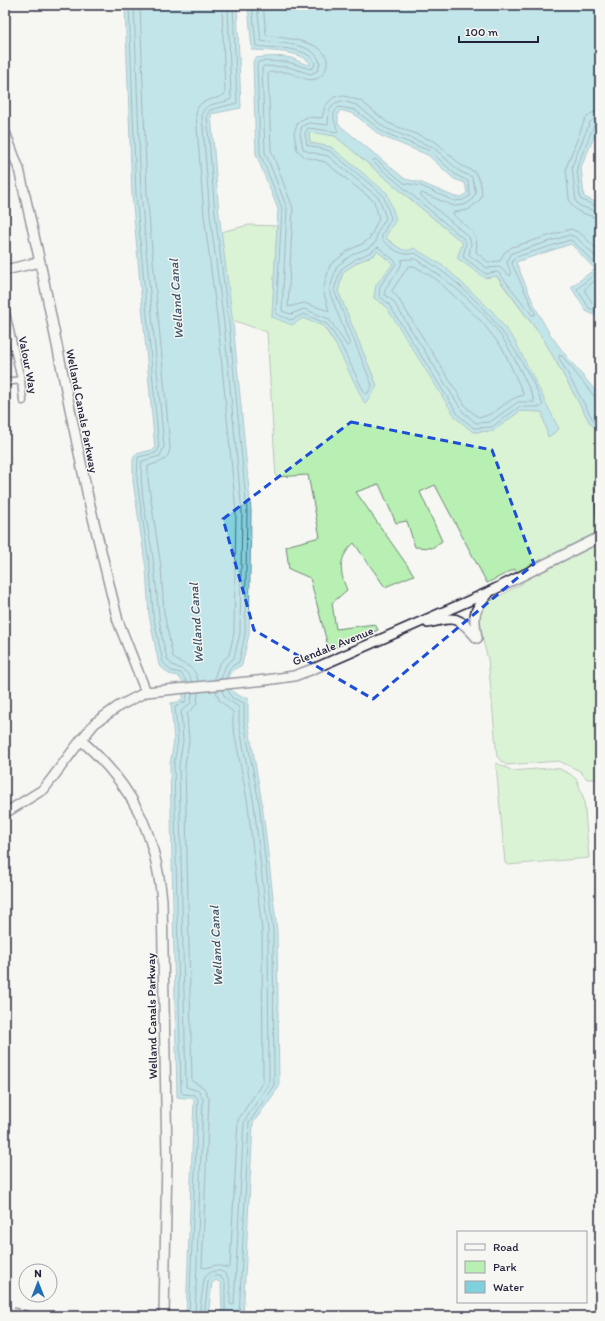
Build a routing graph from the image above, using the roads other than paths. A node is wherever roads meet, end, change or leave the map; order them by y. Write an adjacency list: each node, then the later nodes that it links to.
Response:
1 (5, 132): 2 (main road, Welland Canals Parkway)
2 (40, 262): 3 (main road); 13 (main road, Welland Canals Parkway)
3 (5, 270)
4 (5, 308): 5 (street, Valour Way)
5 (21, 380): 6 (street); 7 (street, Valour Way)
6 (5, 382)
7 (23, 401)
8 (600, 476): 9 (street)
9 (600, 517)
10 (600, 537): 11 (main road, Glendale Avenue)
11 (489, 592): 12 (main road, Glendale Avenue); 12 (main road)
12 (410, 627): 13 (main road, Glendale Avenue)
13 (146, 692): 14 (main road, Glendale Avenue)
14 (81, 740): 15 (main road, Glendale Avenue); 16 (main road, Welland Canals Parkway)
15 (5, 813)
16 (164, 1316)

